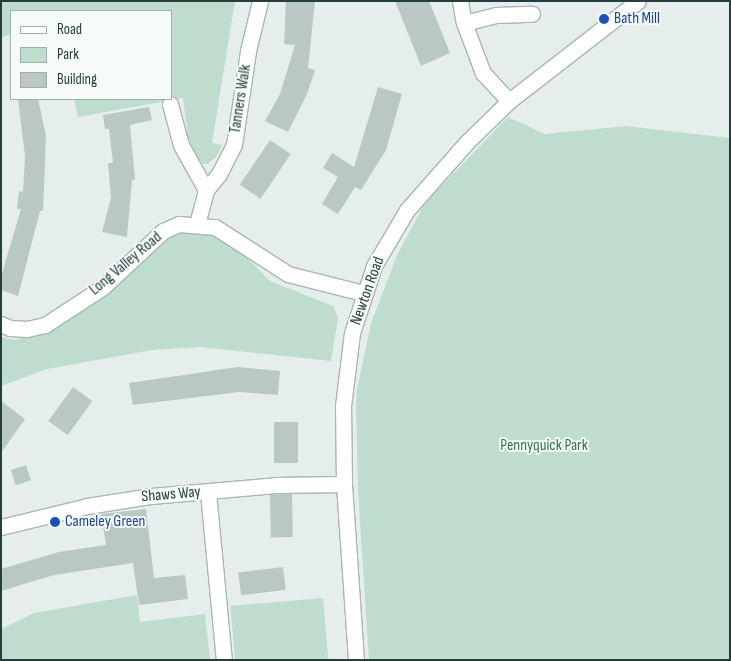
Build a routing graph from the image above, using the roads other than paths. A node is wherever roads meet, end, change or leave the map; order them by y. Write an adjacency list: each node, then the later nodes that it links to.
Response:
1 (260, 1): 8 (street, Tanners Walk)
2 (460, 1): 5 (street)
3 (638, 1): 6 (street, Newton Road)
4 (532, 14): 5 (street)
5 (464, 23): 6 (street)
6 (509, 101): 10 (street, Newton Road)
7 (170, 104): 8 (street)
8 (206, 190): 9 (street, Tanners Walk)
9 (196, 224): 10 (street, Long Valley Road); 11 (street, Long Valley Road)
10 (363, 293): 12 (street, Newton Road)
11 (1, 324)
12 (344, 484): 13 (street, Shaws Way); 16 (street, Newton Road)
13 (208, 492): 14 (street, Shaws Way); 15 (street)
14 (1, 527)
15 (224, 660)
16 (356, 660)

